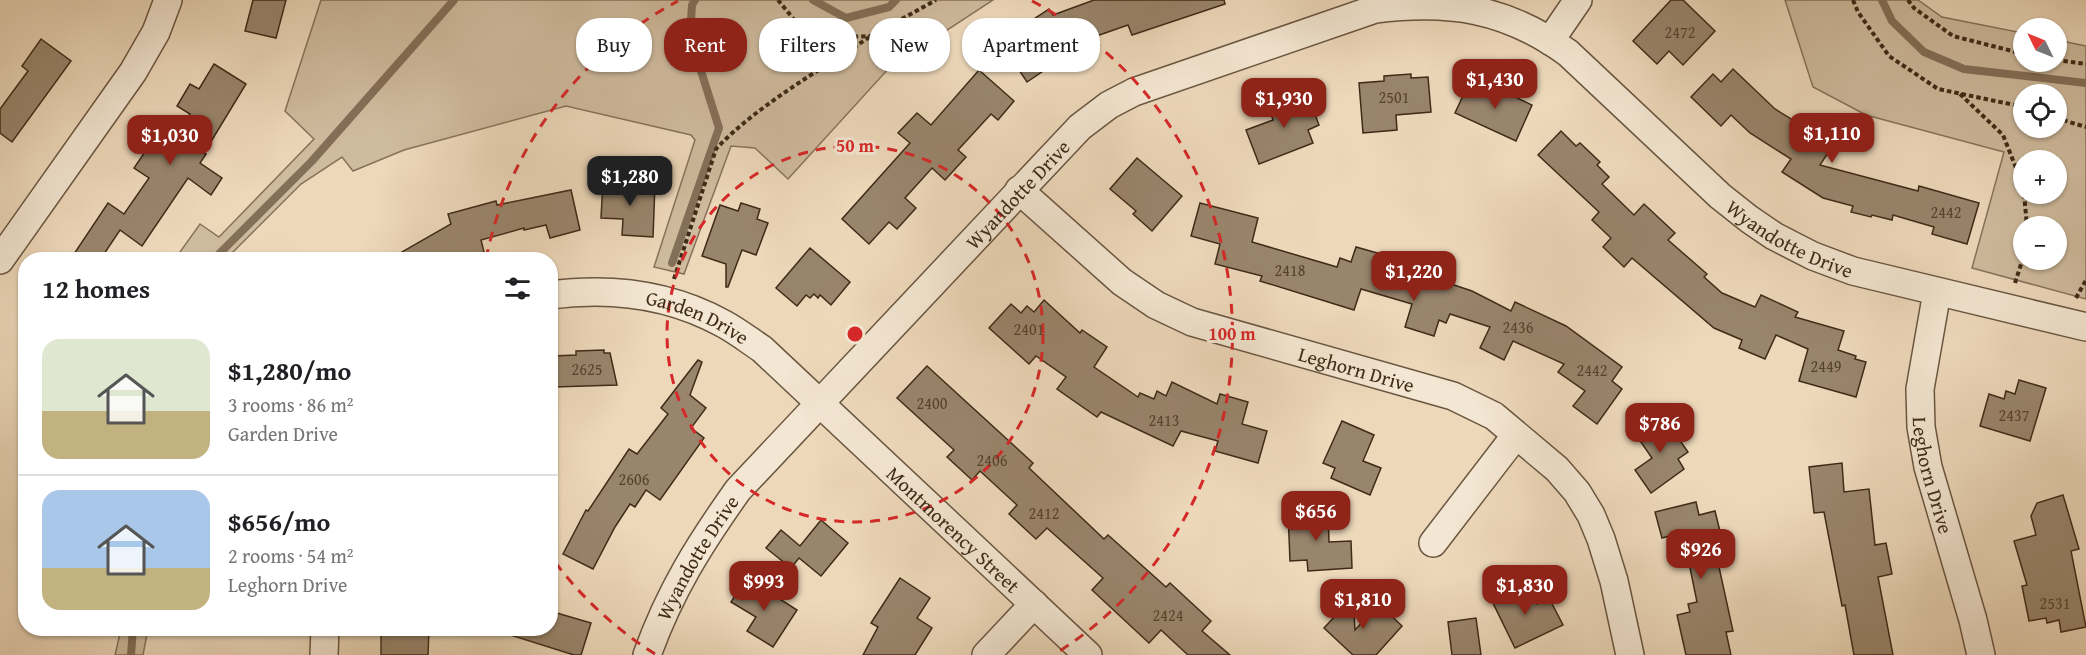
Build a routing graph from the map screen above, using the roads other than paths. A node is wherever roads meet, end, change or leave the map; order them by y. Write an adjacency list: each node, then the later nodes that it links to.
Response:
1 (168, 0): 5 (street)
2 (1578, 0): 3 (street)
3 (1550, 41): 4 (street, Wyandotte Drive); 6 (street, Wyandotte Drive)
4 (1019, 190): 9 (street, Wyandotte Drive); 10 (street, Leghorn Drive)
5 (0, 260)
6 (1937, 292): 8 (street, Wyandotte Drive); 19 (street, Leghorn Drive)
7 (558, 294): 9 (street, Garden Drive)
8 (2086, 327)
9 (819, 402): 12 (street, Montmorency Street); 15 (street, Wyandotte Drive)
10 (1516, 435): 11 (street); 18 (street, Leghorn Drive)
11 (1433, 543)
12 (1034, 604): 16 (street); 17 (street, Montmorency Street)
13 (324, 636): 14 (street)
14 (324, 655)
15 (648, 655)
16 (986, 655)
17 (1088, 655)
18 (1630, 655)
19 (1982, 655)

